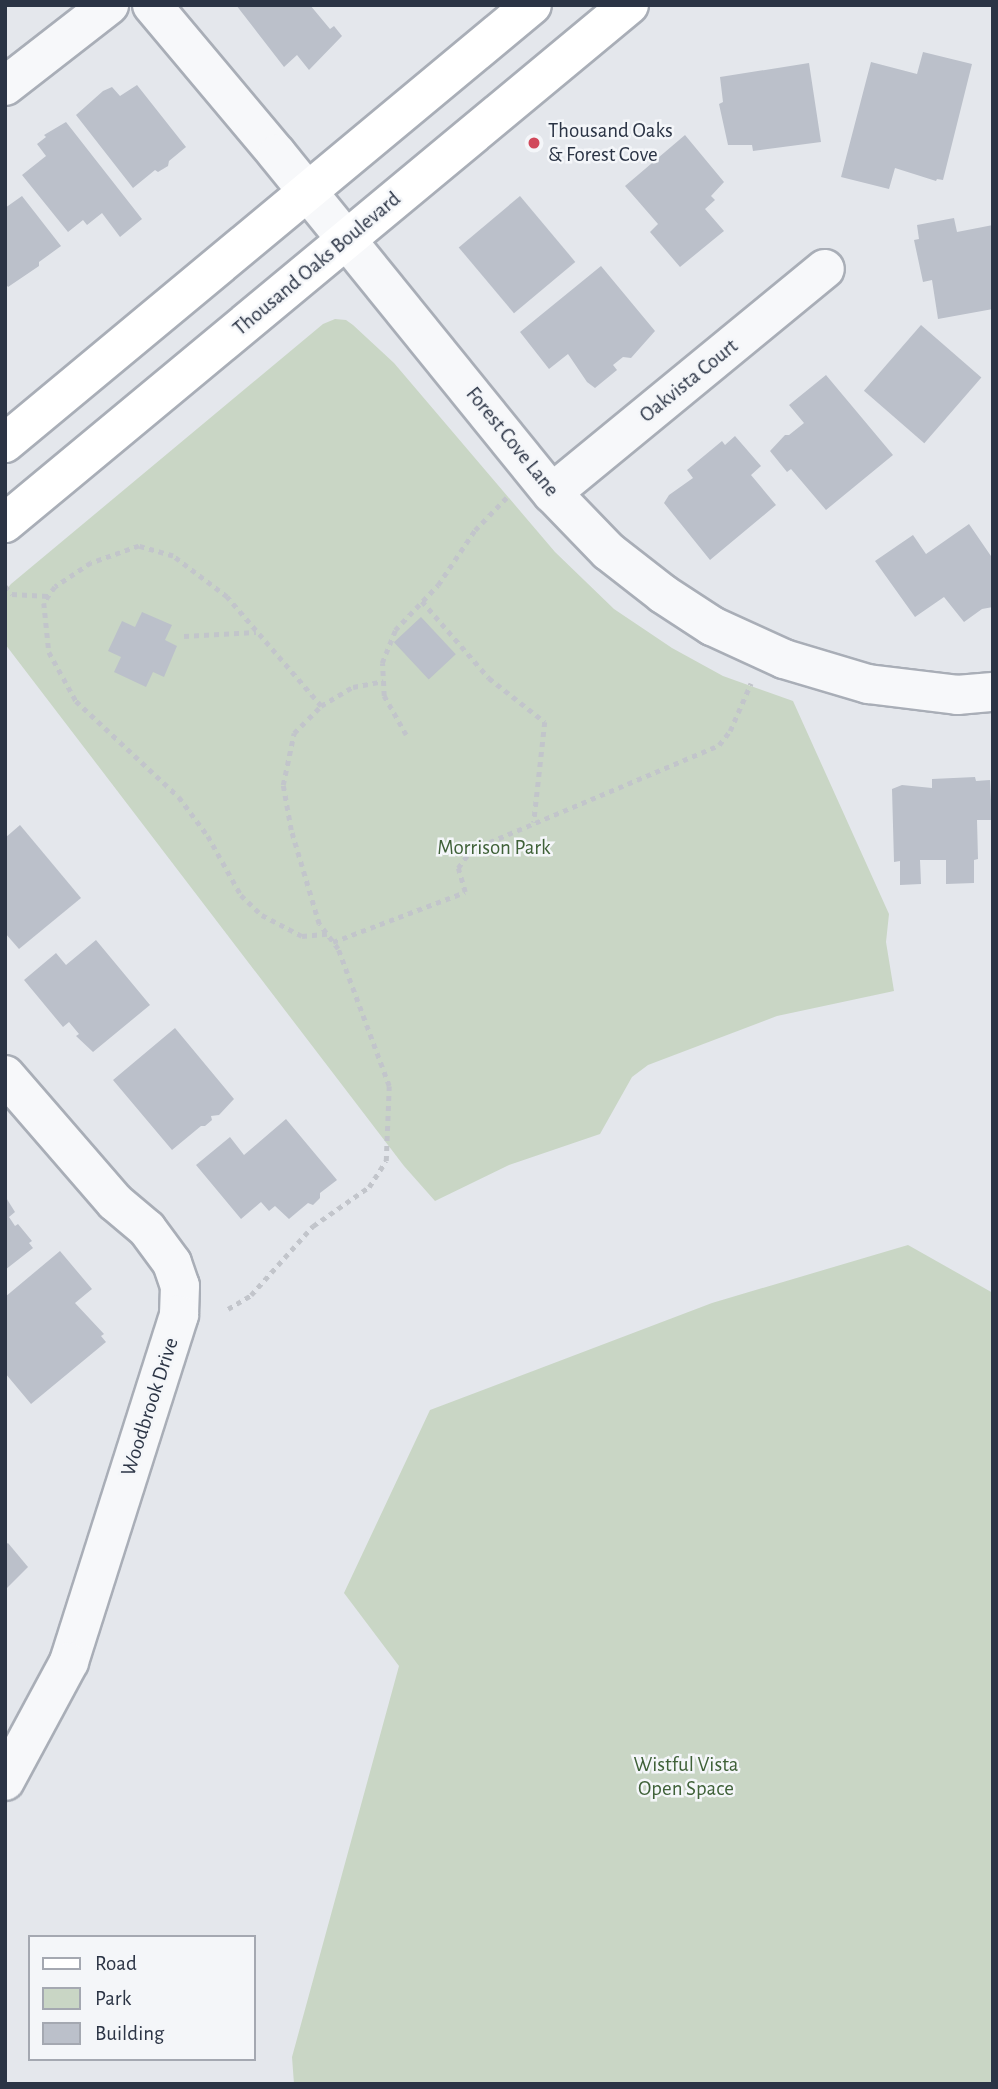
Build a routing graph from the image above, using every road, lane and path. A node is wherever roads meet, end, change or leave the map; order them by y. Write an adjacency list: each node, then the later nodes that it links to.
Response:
1 (109, 5): 5 (street)
2 (152, 5): 6 (street, Forest Cove Lane)
3 (532, 5): 6 (main road)
4 (629, 5): 7 (main road, Thousand Oaks Boulevard)
5 (5, 86)
6 (309, 193): 7 (street, Forest Cove Lane); 9 (main road)
7 (347, 239): 11 (street, Forest Cove Lane); 12 (main road, Thousand Oaks Boulevard)
8 (825, 269): 11 (street, Oakvista Court)
9 (5, 443)
10 (511, 492): 15 (path)
11 (552, 493): 20 (street, Forest Cove Lane)
12 (5, 523)
13 (5, 586): 14 (path)
14 (49, 596): 16 (path); 24 (path)
15 (422, 601): 18 (path); 23 (path)
16 (257, 632): 17 (path); 21 (path)
17 (184, 636)
18 (383, 681): 21 (path); 22 (path)
19 (752, 682): 23 (path)
20 (993, 692)
21 (321, 706): 24 (path)
22 (407, 735)
23 (534, 822): 25 (path)
24 (327, 934): 25 (path)
25 (332, 942): 27 (path)
26 (5, 1075): 28 (street, Woodbrook Drive)
27 (228, 1309)
28 (11, 1759)

